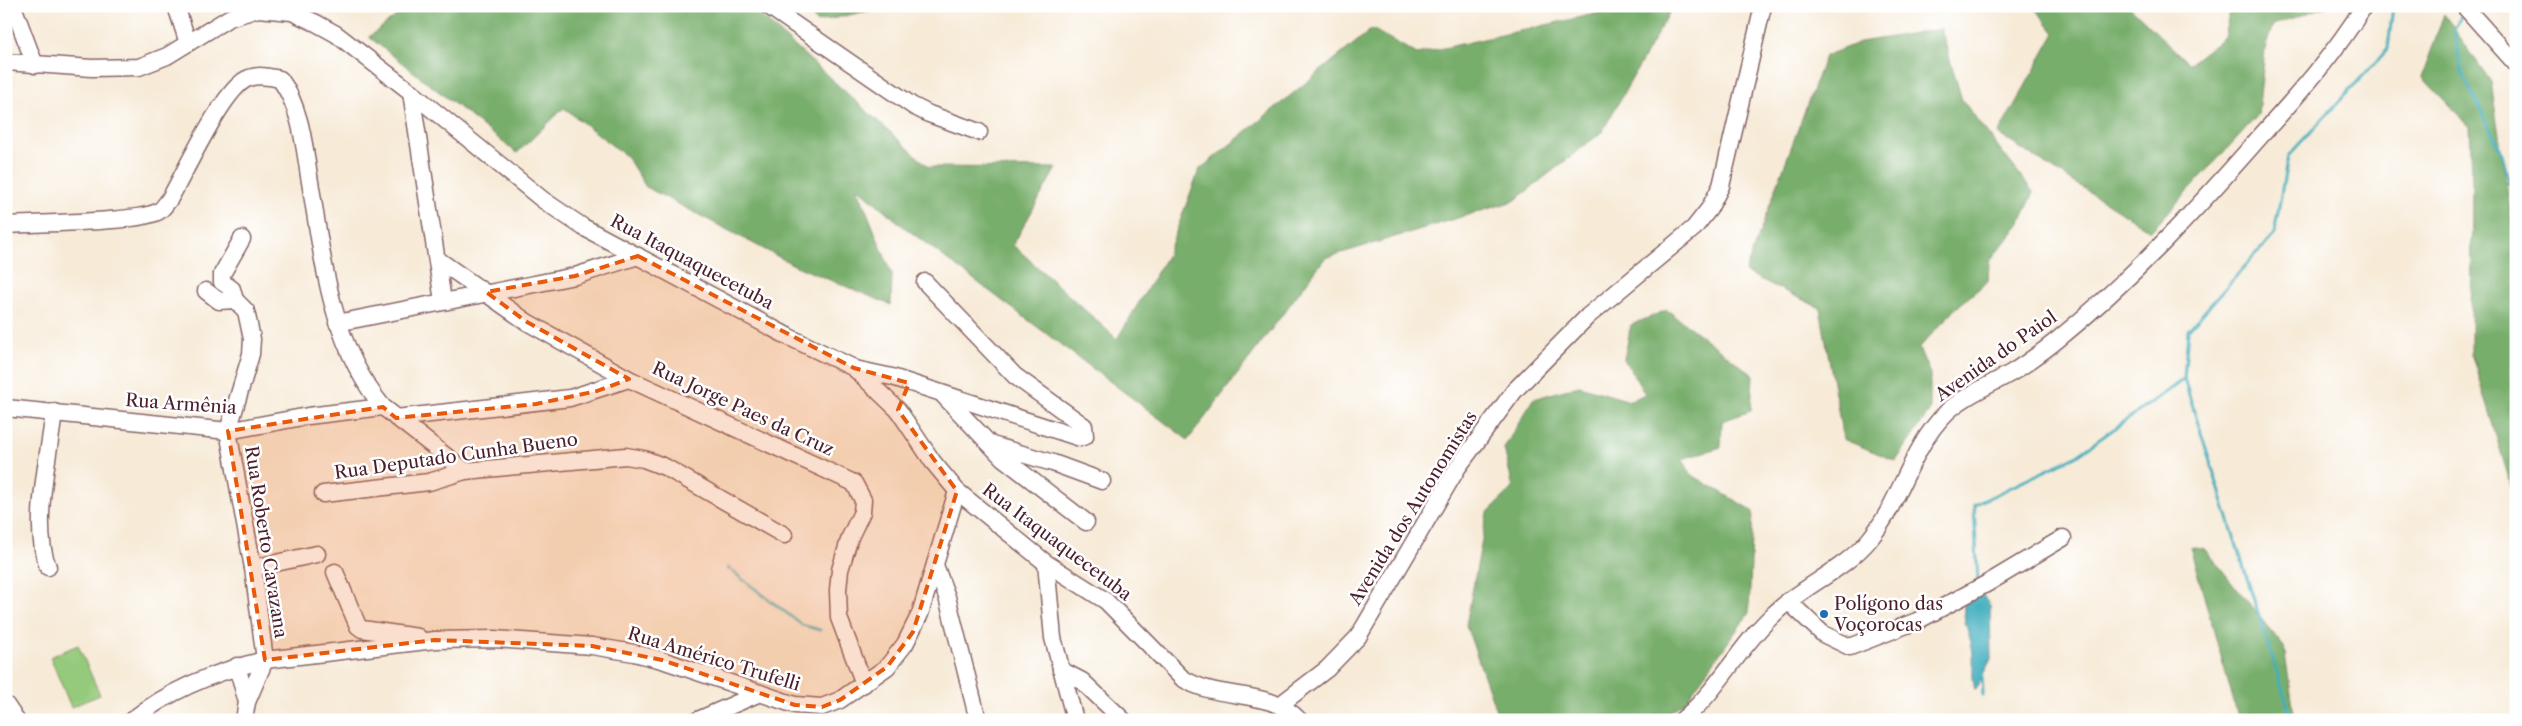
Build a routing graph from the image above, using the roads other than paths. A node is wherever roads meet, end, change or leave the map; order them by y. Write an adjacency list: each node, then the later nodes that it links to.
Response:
1 (13, 6): 12 (street)
2 (176, 6): 9 (street)
3 (768, 6): 14 (street)
4 (1763, 6): 57 (street, Avenida dos Autonomistas)
5 (2364, 6): 49 (street, Avenida do Paiol)
6 (2464, 6): 11 (street)
7 (258, 8): 8 (street, Rua Itaquaquecetuba); 9 (street, Rua Itaquaquecetuba)
8 (297, 9): 13 (street, Rua Itaquaquecetuba)
9 (188, 43): 12 (street, Rua Itaquaquecetuba)
10 (6, 62): 12 (street, Rua Itaquaquecetuba)
11 (2516, 64)
12 (35, 65)
13 (411, 92): 17 (street, Rua Itaquaquecetuba); 18 (street)
14 (979, 132)
15 (6, 225): 24 (street)
16 (242, 239): 23 (street)
17 (638, 256): 21 (street); 25 (street, Rua Itaquaquecetuba)
18 (437, 259): 21 (street, Rua Jorge Paes da Cruz); 22 (street)
19 (925, 282): 28 (street)
20 (206, 291): 23 (street)
21 (486, 292): 22 (street); 26 (street, Rua Jorge Paes da Cruz)
22 (442, 301): 24 (street)
23 (241, 305): 34 (street)
24 (337, 322): 29 (street)
25 (854, 368): 27 (street); 31 (street, Rua Itaquaquecetuba)
26 (629, 379): 33 (street); 54 (street, Rua Jorge Paes da Cruz)
27 (909, 383): 28 (street); 31 (street)
28 (942, 395): 35 (street)
29 (383, 407): 33 (street); 34 (street, Rua Armênia)
30 (6, 408): 32 (street, Rua Armênia)
31 (898, 410): 38 (street, Rua Itaquaquecetuba)
32 (54, 412): 34 (street, Rua Armênia); 46 (street)
33 (396, 418): 36 (street)
34 (228, 430): 47 (street, Rua Roberto Cavazana)
35 (990, 445): 37 (street); 40 (street)
36 (465, 471): 39 (street, Rua Deputado Cunha Bueno); 41 (street, Rua Deputado Cunha Bueno)
37 (1102, 481)
38 (958, 491): 44 (street, Rua Itaquaquecetuba); 45 (street, Rua Américo Trufelli)
39 (323, 494)
40 (1086, 522)
41 (784, 535)
42 (2063, 538): 49 (street)
43 (317, 554): 47 (street)
44 (1046, 563): 53 (street); 57 (street, Rua Itaquaquecetuba)
45 (935, 565): 54 (street, Rua Américo Trufelli); 63 (street)
46 (48, 567)
47 (253, 568): 51 (street, Rua Roberto Cavazana)
48 (335, 572): 50 (street)
49 (1788, 601): 67 (street, Avenida do Paiol)
50 (435, 640): 51 (street, Rua Américo Trufelli); 55 (street, Rua Américo Trufelli)
51 (264, 660): 52 (street, Rua Américo Trufelli); 56 (street)
52 (237, 666): 56 (street); 60 (street, Rua Américo Trufelli)
53 (1061, 670): 64 (street); 65 (street)
54 (864, 684): 55 (street, Rua Américo Trufelli)
55 (760, 693): 62 (street)
56 (247, 702): 61 (street)
57 (1281, 704): 66 (street)
58 (6, 705): 59 (street)
59 (16, 720)
60 (132, 720)
61 (244, 720)
62 (698, 720)
63 (978, 720)
64 (1074, 720)
65 (1123, 720)
66 (1298, 720)
67 (1682, 720)

